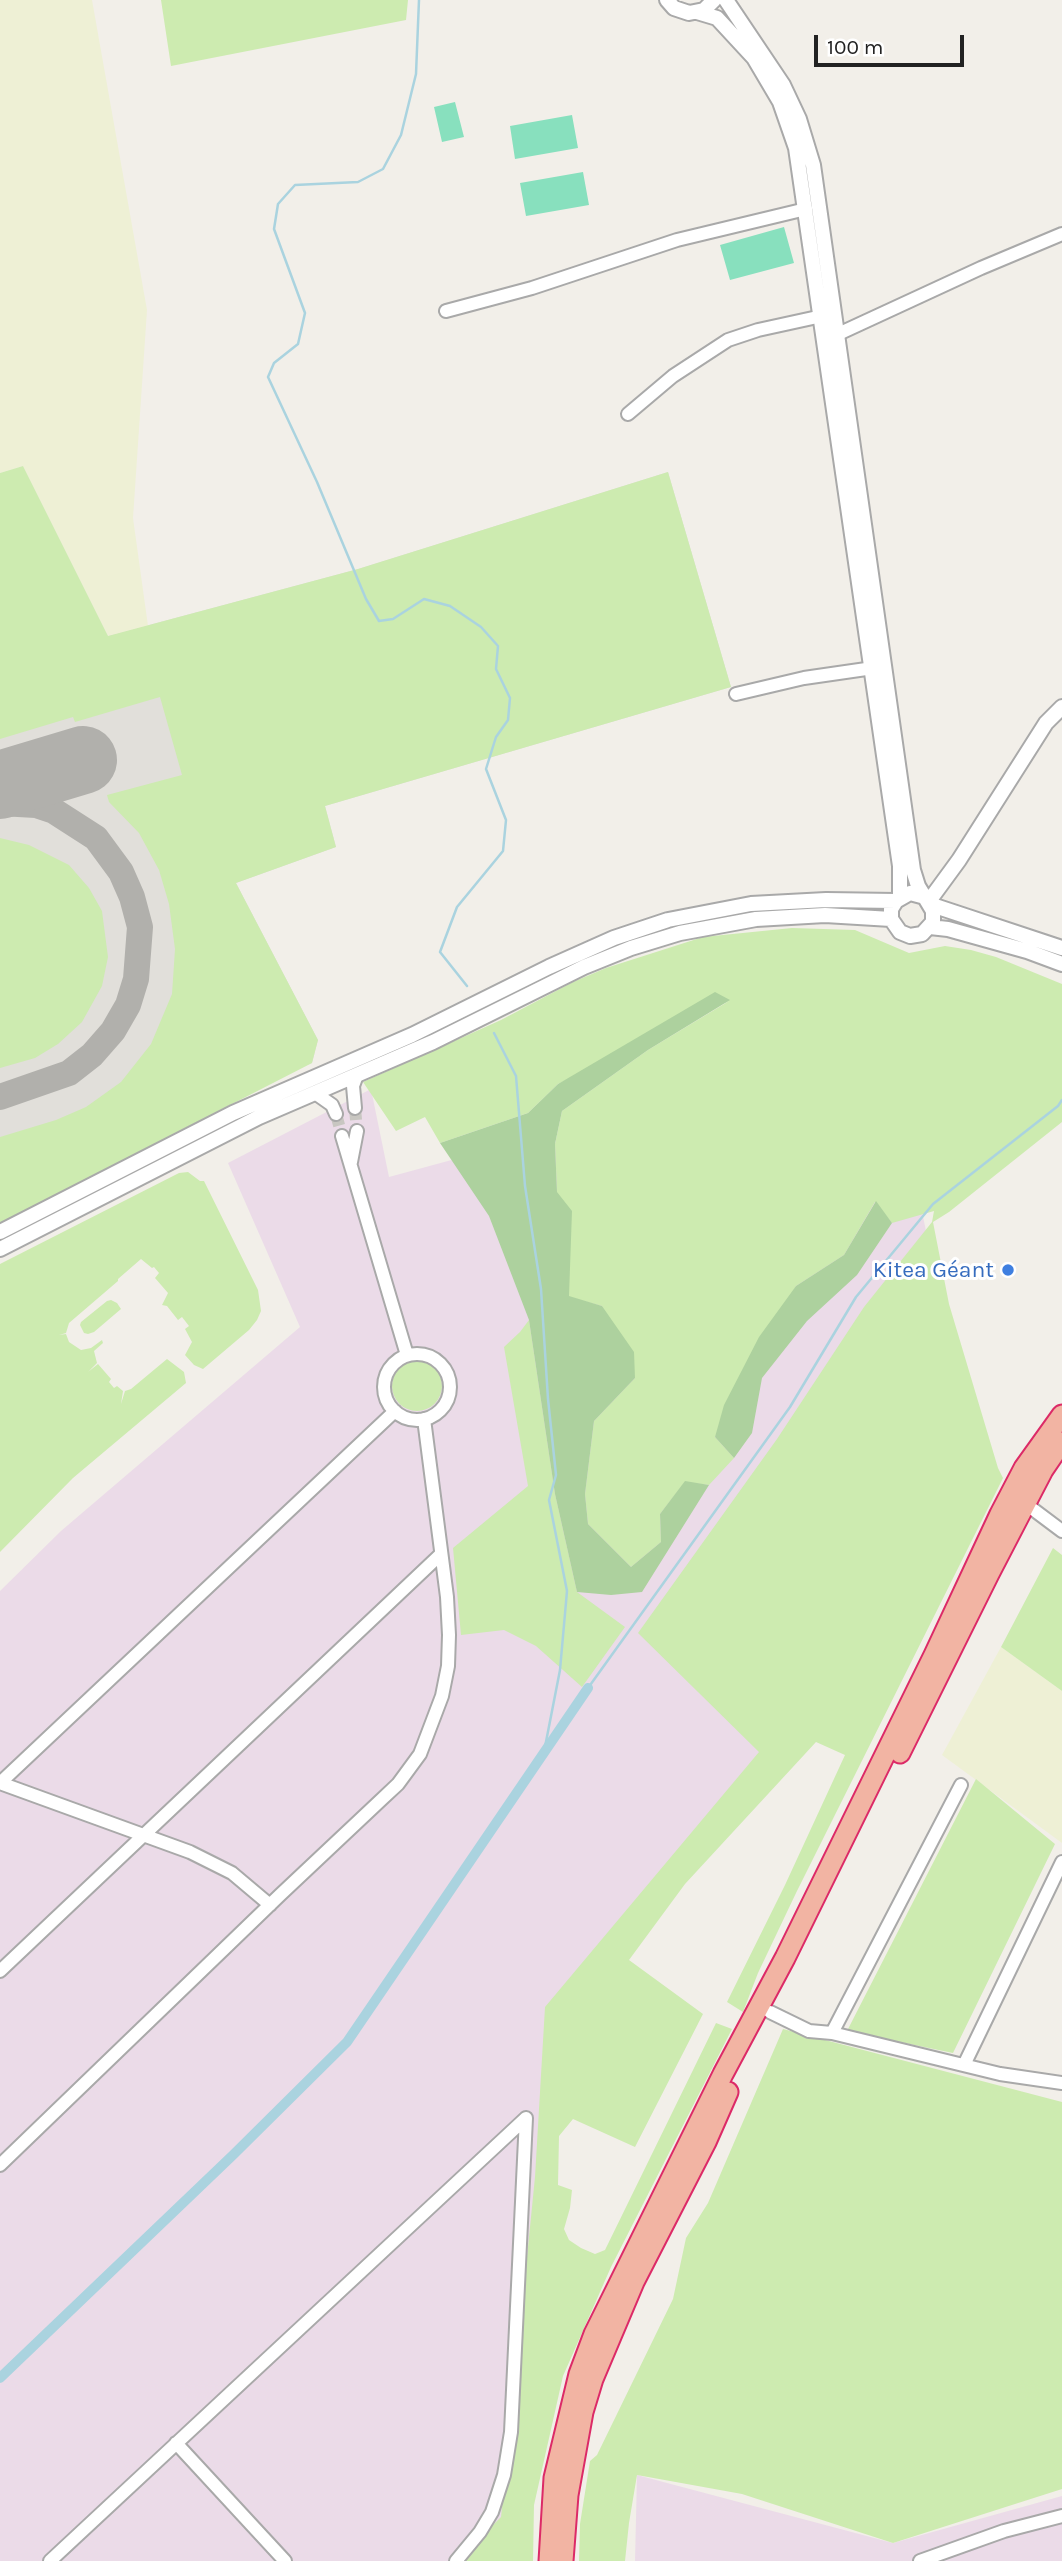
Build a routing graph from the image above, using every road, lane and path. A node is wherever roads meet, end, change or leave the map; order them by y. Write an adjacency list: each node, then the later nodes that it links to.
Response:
1 (667, 0): 4 (street)
2 (714, 0): 4 (street)
3 (726, 0): 9 (street)
4 (697, 12): 5 (street)
5 (806, 209): 7 (street); 8 (street)
6 (1062, 234): 9 (street)
7 (446, 312)
8 (822, 316): 10 (street); 11 (street)
9 (836, 335): 11 (street)
10 (628, 414)
11 (878, 667): 12 (street); 14 (street); 15 (street)
12 (736, 694)
13 (1062, 707): 15 (street)
14 (898, 899): 15 (street); 16 (street); 26 (street)
15 (928, 901): 17 (street); 18 (street)
16 (891, 919): 17 (street); 20 (street)
17 (930, 927): 19 (street)
18 (1062, 948)
19 (1062, 964)
20 (357, 1075): 21 (street); 23 (street)
21 (342, 1081): 22 (street); 22 (street)
22 (315, 1093): 26 (street)
23 (355, 1108)
24 (358, 1131): 28 (street)
25 (342, 1136): 28 (street)
26 (201, 1138): 27 (street)
27 (185, 1146): 29 (street); 30 (street)
28 (351, 1163): 31 (street)
29 (0, 1232)
30 (0, 1250)
31 (407, 1355): 32 (street); 34 (street)
32 (395, 1412): 34 (street); 39 (street)
33 (1062, 1415): 55 (highway)
34 (424, 1419): 38 (street)
35 (1062, 1441): 36 (highway)
36 (1026, 1504): 37 (street); 45 (highway)
37 (1062, 1531)
38 (441, 1554): 41 (street); 43 (street)
39 (0, 1783): 41 (street)
40 (961, 1784): 46 (street)
41 (144, 1835): 43 (street); 44 (street)
42 (1062, 1862): 47 (street)
43 (270, 1905): 49 (street)
44 (0, 1971)
45 (770, 2012): 46 (street); 56 (highway)
46 (832, 2033): 47 (street)
47 (964, 2065): 48 (street)
48 (1062, 2083)
49 (0, 2165)
50 (176, 2443): 52 (street); 53 (street); 54 (street)
51 (1062, 2516): 57 (street)
52 (50, 2561)
53 (285, 2561)
54 (456, 2561)
55 (549, 2561)
56 (563, 2561)
57 (920, 2561)

